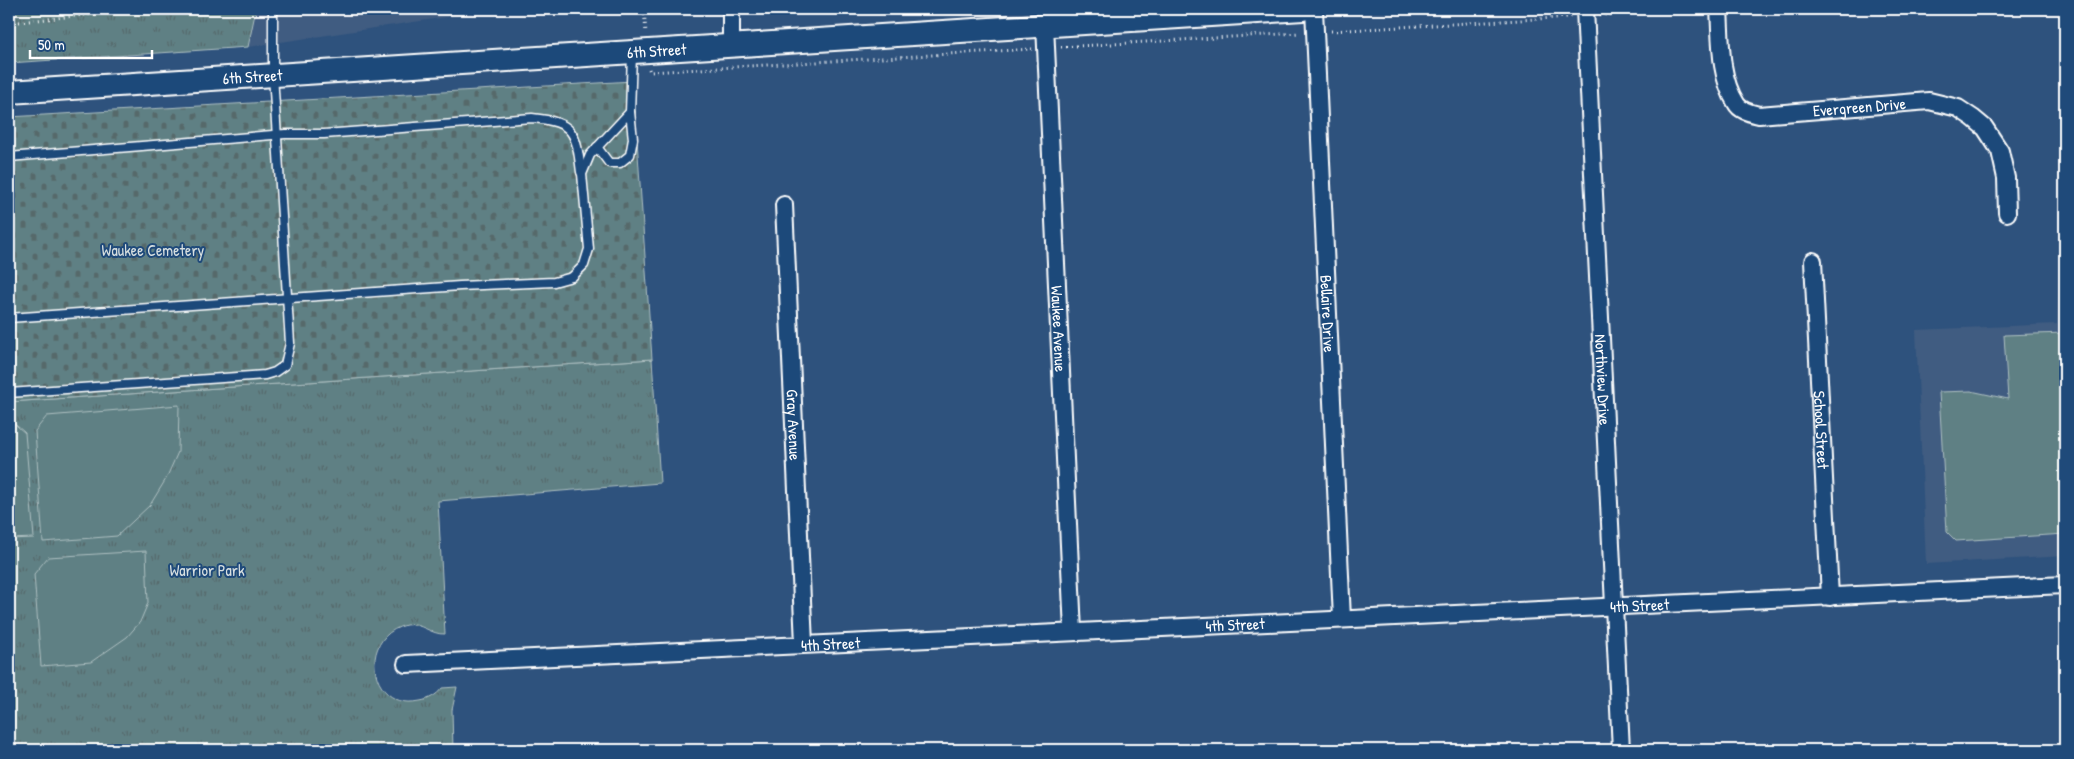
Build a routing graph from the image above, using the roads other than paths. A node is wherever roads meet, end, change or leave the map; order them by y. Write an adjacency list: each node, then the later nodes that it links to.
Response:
1 (273, 9): 10 (lane)
2 (730, 9): 8 (street)
3 (1303, 9): 7 (main road, 6th Street)
4 (1314, 9): 26 (street, Bellaire Drive)
5 (1718, 9): 18 (street, Evergreen Drive)
6 (1591, 12): 25 (street, Northview Drive)
7 (1045, 25): 8 (main road, 6th Street); 27 (street, Waukee Avenue)
8 (731, 46): 9 (main road, 6th Street)
9 (632, 52): 10 (main road, 6th Street); 12 (lane)
10 (273, 75): 11 (main road, 6th Street); 13 (lane)
11 (9, 92)
12 (630, 112): 14 (lane); 14 (lane)
13 (277, 135): 15 (lane); 16 (lane); 20 (lane)
14 (597, 147): 16 (lane)
15 (9, 157)
16 (582, 174): 20 (lane)
17 (784, 206): 28 (street, Gray Avenue)
18 (2007, 213)
19 (1813, 261): 24 (street, School Street)
20 (287, 298): 21 (lane); 22 (lane)
21 (9, 318)
22 (9, 393)
23 (2065, 585): 24 (street, 4th Street)
24 (1830, 597): 25 (street, 4th Street)
25 (1614, 607): 26 (street, 4th Street); 30 (street, Northview Drive)
26 (1342, 620): 27 (street, 4th Street)
27 (1073, 632): 28 (street, 4th Street)
28 (804, 644): 29 (street, 4th Street)
29 (406, 664)
30 (1621, 750)

